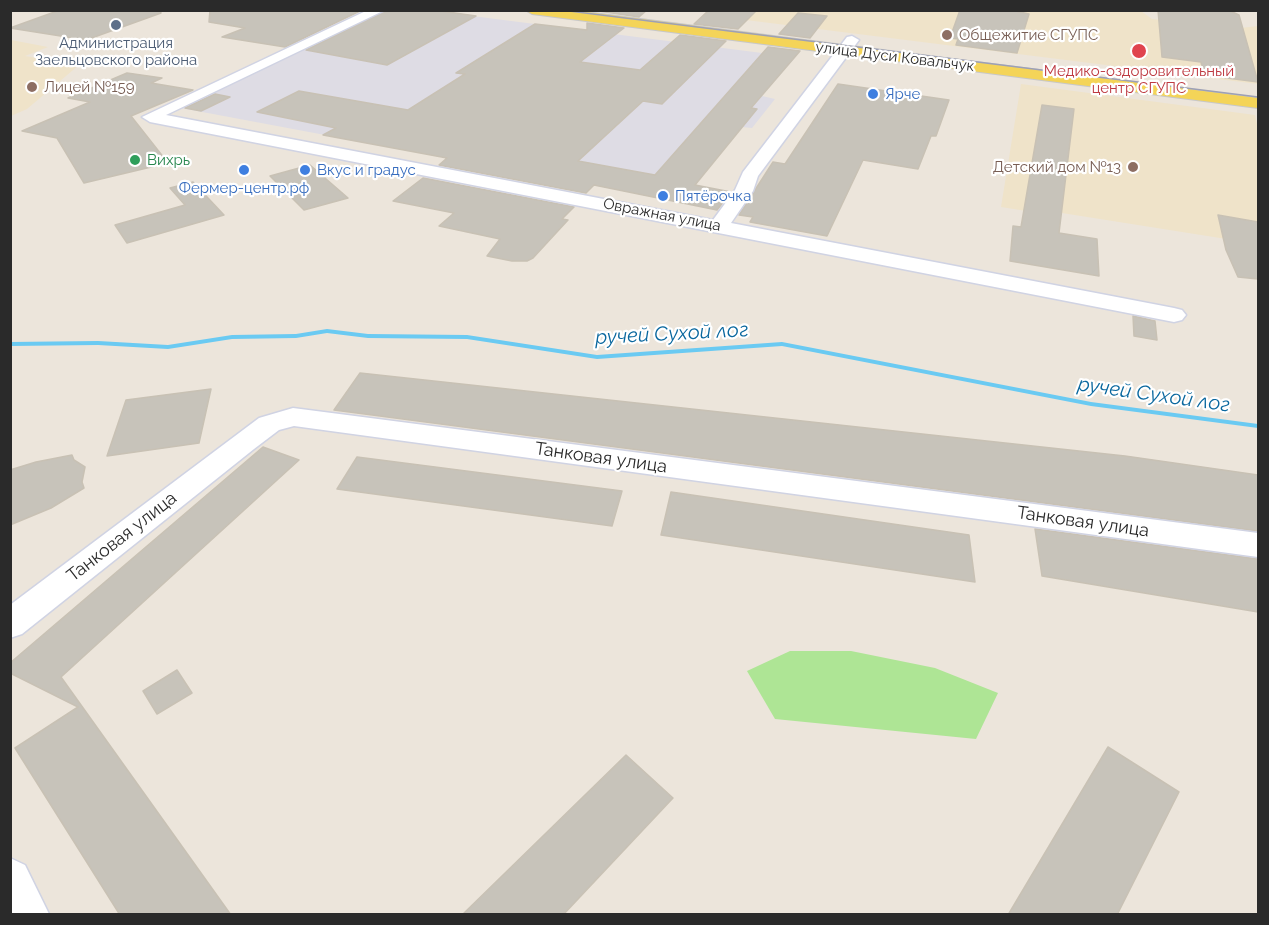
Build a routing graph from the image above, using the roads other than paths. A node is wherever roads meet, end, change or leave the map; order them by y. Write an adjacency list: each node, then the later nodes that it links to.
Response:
1 (379, 10): 7 (street, Овражная улица)
2 (532, 10): 4 (main road, улица Дуси Ковальчук)
3 (607, 10): 4 (main road, улица Дуси Ковальчук)
4 (848, 45): 5 (main road, улица Дуси Ковальчук); 6 (main road, улица Дуси Ковальчук); 7 (street)
5 (1258, 91)
6 (1258, 103)
7 (718, 227): 8 (street, Овражная улица)
8 (1174, 315)
9 (1258, 545): 10 (street, Танковая улица)
10 (10, 624)
11 (10, 880): 12 (street)
12 (27, 915)

